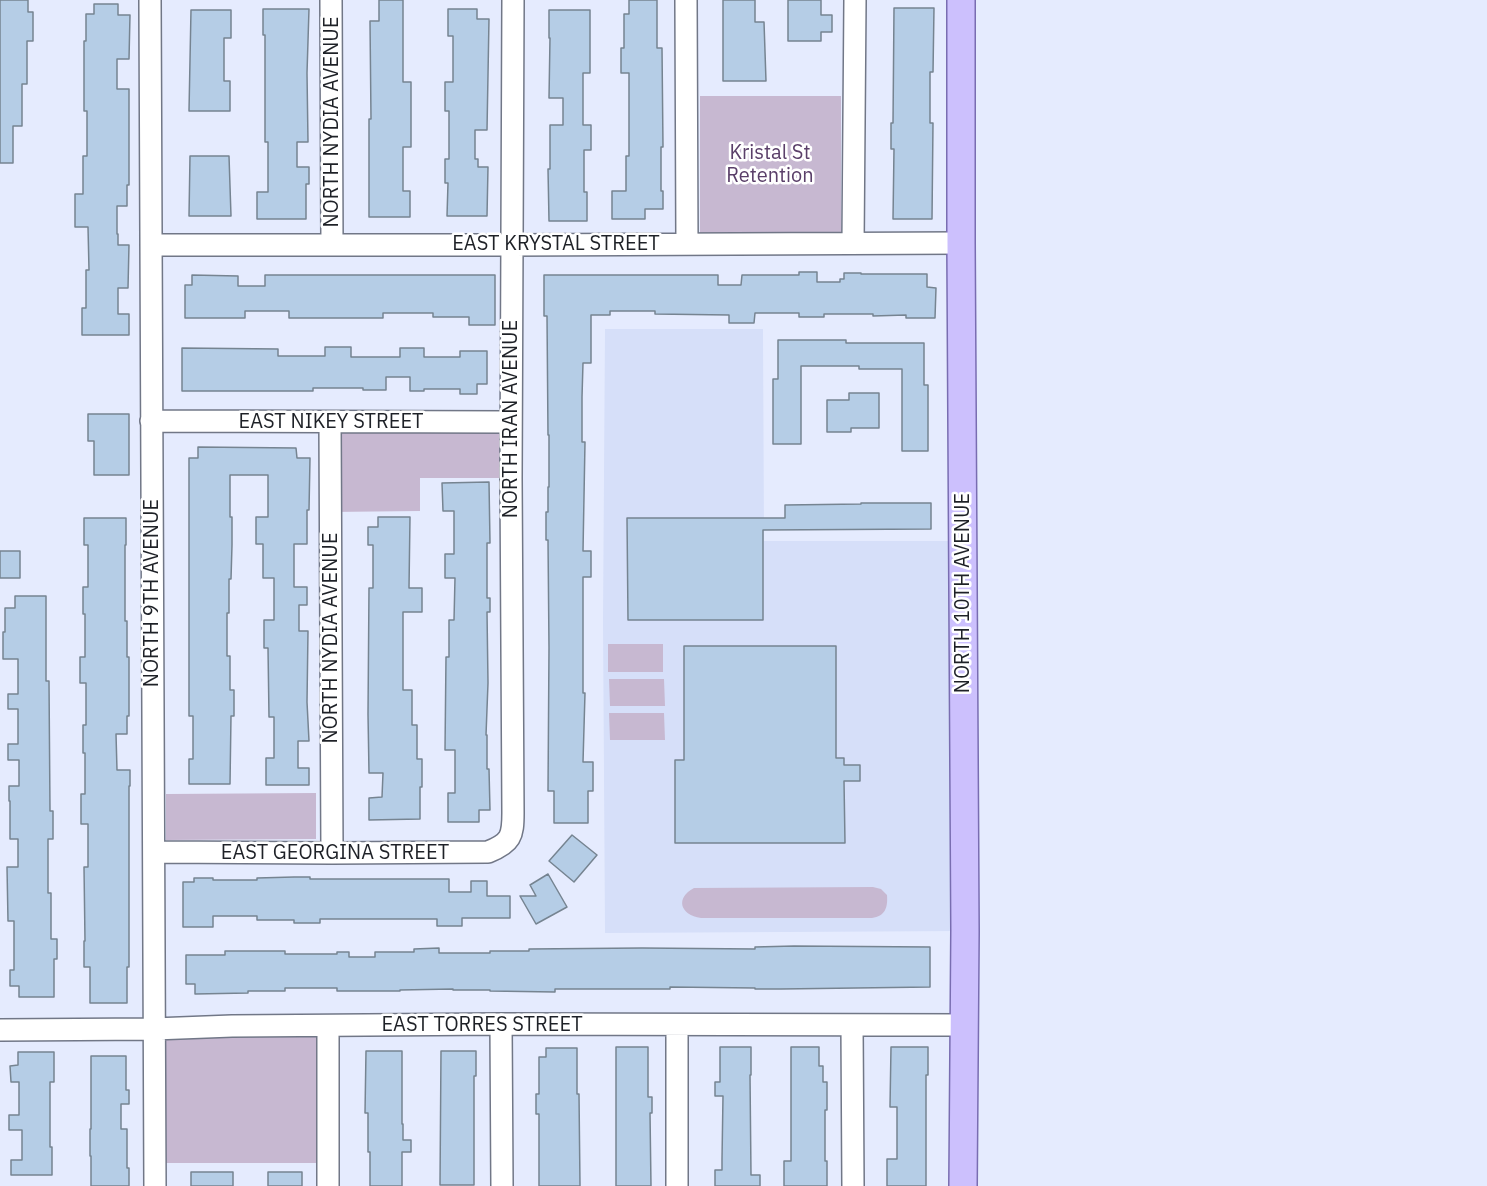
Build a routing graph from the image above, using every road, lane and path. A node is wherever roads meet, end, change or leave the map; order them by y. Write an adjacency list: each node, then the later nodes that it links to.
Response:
1 (150, 0): 10 (street, NORTH 9TH AVENUE)
2 (331, 0): 11 (street, NORTH NYDIA AVENUE)
3 (513, 0): 12 (street, NORTH IRAN AVENUE)
4 (686, 0): 9 (street)
5 (855, 0): 7 (street)
6 (961, 0): 8 (main road, NORTH 10TH AVENUE)
7 (853, 243): 8 (street, EAST KRYSTAL STREET); 9 (street, EAST KRYSTAL STREET)
8 (961, 243): 22 (main road, NORTH 10TH AVENUE)
9 (687, 244): 12 (street, EAST KRYSTAL STREET)
10 (151, 245): 11 (street, EAST KRYSTAL STREET); 13 (street, NORTH 9TH AVENUE)
11 (332, 245): 12 (street, EAST KRYSTAL STREET)
12 (512, 245): 15 (street, NORTH IRAN AVENUE)
13 (151, 421): 14 (street, EAST NIKEY STREET); 17 (street, NORTH 9TH AVENUE)
14 (330, 422): 15 (street, EAST NIKEY STREET); 18 (street, NORTH NYDIA AVENUE)
15 (511, 422): 16 (street, NORTH IRAN AVENUE)
16 (511, 837): 18 (street, EAST GEORGINA STREET)
17 (154, 852): 18 (street, EAST GEORGINA STREET); 24 (street, NORTH 9TH AVENUE)
18 (332, 853)
19 (501, 1024): 20 (street, EAST TORRES STREET); 23 (street, EAST TORRES STREET); 28 (street)
20 (677, 1025): 21 (street, EAST TORRES STREET); 29 (street)
21 (852, 1025): 22 (street, EAST TORRES STREET); 30 (street)
22 (964, 1025): 31 (main road, NORTH 10TH AVENUE)
23 (328, 1026): 24 (street, EAST TORRES STREET); 27 (street)
24 (154, 1029): 25 (street, EAST TORRES STREET); 26 (street, NORTH 9TH AVENUE)
25 (0, 1030)
26 (155, 1186)
27 (327, 1186)
28 (502, 1186)
29 (677, 1186)
30 (853, 1186)
31 (963, 1186)

